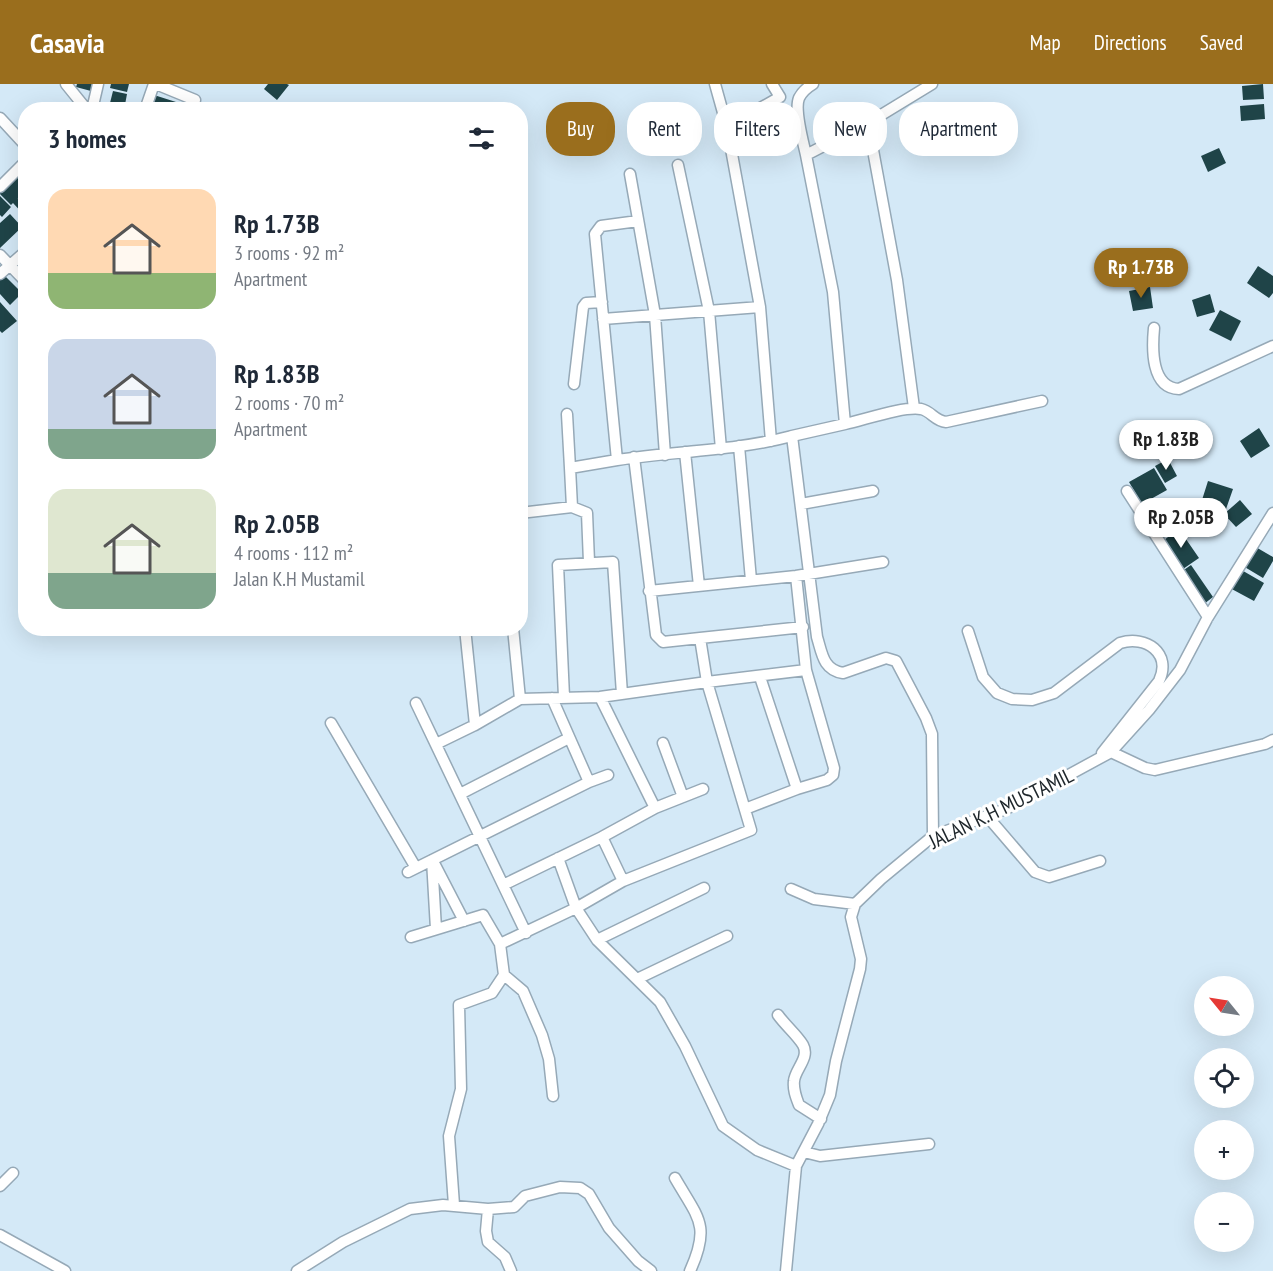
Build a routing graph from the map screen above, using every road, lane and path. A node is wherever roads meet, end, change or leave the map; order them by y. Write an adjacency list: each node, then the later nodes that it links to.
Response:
1 (66, 84): 11 (street)
2 (98, 84): 12 (street)
3 (155, 84): 10 (street); 13 (street)
4 (715, 84): 14 (street)
5 (772, 84): 8 (street)
6 (813, 84): 9 (street)
7 (932, 84): 16 (street)
8 (780, 97): 9 (street); 15 (street)
9 (799, 98): 20 (street)
10 (195, 100)
11 (80, 102)
12 (89, 102)
13 (148, 102)
14 (720, 102)
15 (771, 102)
16 (887, 111)
17 (0, 118): 18 (street)
18 (18, 137)
19 (813, 151): 20 (street)
20 (806, 155): 44 (street)
21 (733, 156): 34 (street)
22 (874, 156): 42 (street)
23 (678, 165): 35 (street)
24 (18, 169): 26 (street)
25 (630, 174): 27 (street)
26 (0, 187)
27 (638, 220): 33 (street); 36 (street)
28 (0, 255): 30 (street)
29 (18, 258): 30 (street)
30 (10, 266): 31 (street); 32 (street)
31 (0, 274)
32 (18, 274)
33 (602, 302): 37 (street); 40 (street)
34 (760, 307): 35 (street); 46 (street)
35 (709, 312): 36 (street); 48 (street)
36 (655, 315): 37 (street); 50 (street)
37 (603, 319): 52 (street)
38 (1154, 328): 39 (street)
39 (1273, 346)
40 (574, 384)
41 (1042, 402): 42 (street)
42 (914, 408): 44 (street)
43 (567, 414): 53 (street)
44 (845, 424): 45 (street)
45 (792, 436): 46 (street); 56 (street)
46 (771, 441): 47 (street)
47 (739, 446): 48 (street); 64 (street)
48 (721, 449): 49 (street)
49 (686, 452): 50 (street); 65 (street)
50 (666, 455): 51 (street)
51 (634, 457): 52 (street); 66 (street)
52 (617, 460): 53 (street)
53 (570, 468): 57 (street)
54 (873, 491): 56 (street)
55 (1127, 491): 67 (street)
56 (801, 504): 62 (street)
57 (572, 507): 58 (street); 60 (street)
58 (528, 512)
59 (1273, 513): 67 (street, JALAN K.H MUSTAMIL)
60 (589, 562): 76 (street); 77 (street)
61 (883, 562): 62 (street)
62 (808, 573): 63 (street); 100 (street)
63 (796, 576): 64 (street); 68 (street)
64 (751, 580): 65 (street)
65 (699, 586): 66 (street)
66 (650, 591): 72 (street)
67 (1208, 617): 88 (street, JALAN K.H MUSTAMIL)
68 (803, 627): 72 (street); 73 (street)
69 (968, 631): 89 (street)
70 (466, 636): 83 (street)
71 (514, 636): 80 (street)
72 (700, 638): 75 (street)
73 (806, 670): 74 (street); 93 (street)
74 (760, 677): 75 (street); 93 (street)
75 (707, 682): 76 (street); 97 (street)
76 (622, 694): 78 (street)
77 (564, 697): 78 (street); 79 (street)
78 (600, 697): 96 (street)
79 (552, 698): 80 (street); 84 (street)
80 (520, 699): 83 (street)
81 (416, 703): 87 (street)
82 (331, 723): 103 (street)
83 (475, 725): 87 (street)
84 (570, 738): 91 (street); 94 (street)
85 (1273, 740): 88 (street)
86 (663, 743): 95 (street)
87 (436, 744): 94 (street)
88 (1111, 752): 89 (street, JALAN K.H MUSTAMIL)
89 (1096, 761): 98 (street, JALAN K.H MUSTAMIL)
90 (608, 775): 91 (street)
91 (589, 782): 99 (street)
92 (704, 789): 95 (street)
93 (797, 789): 97 (street)
94 (460, 794): 99 (street)
95 (683, 797): 96 (street)
96 (655, 808): 101 (street)
97 (746, 808): 105 (street)
98 (987, 816): 100 (street, JALAN K.H MUSTAMIL); 104 (street)
99 (480, 836): 103 (street); 106 (street)
100 (933, 836): 109 (street, JALAN K.H MUSTAMIL)
101 (602, 837): 102 (street); 105 (street)
102 (558, 858): 106 (street); 110 (street)
103 (432, 860): 111 (street); 112 (street)
104 (1100, 861)
105 (623, 881): 110 (street)
106 (503, 885): 113 (street)
107 (704, 888): 116 (street)
108 (791, 889): 109 (street)
109 (855, 904): 122 (street)
110 (576, 908): 113 (street); 116 (street)
111 (464, 921): 112 (street); 117 (street)
112 (436, 929): 115 (street)
113 (526, 933): 117 (street)
114 (727, 936): 119 (street)
115 (411, 937)
116 (597, 940): 119 (street)
117 (500, 944): 118 (street)
118 (504, 975): 121 (street); 129 (street)
119 (637, 979): 125 (street)
120 (778, 1015): 122 (street)
121 (553, 1096)
122 (821, 1119): 124 (street)
123 (929, 1144): 124 (street)
124 (804, 1152): 125 (street)
125 (796, 1166): 137 (street)
126 (13, 1173): 128 (street)
127 (675, 1178): 136 (street)
128 (0, 1186)
129 (454, 1205): 130 (street); 133 (street)
130 (488, 1209): 134 (street); 135 (street)
131 (0, 1235): 132 (street)
132 (65, 1271)
133 (297, 1271)
134 (511, 1271)
135 (651, 1271)
136 (690, 1271)
137 (786, 1271)

